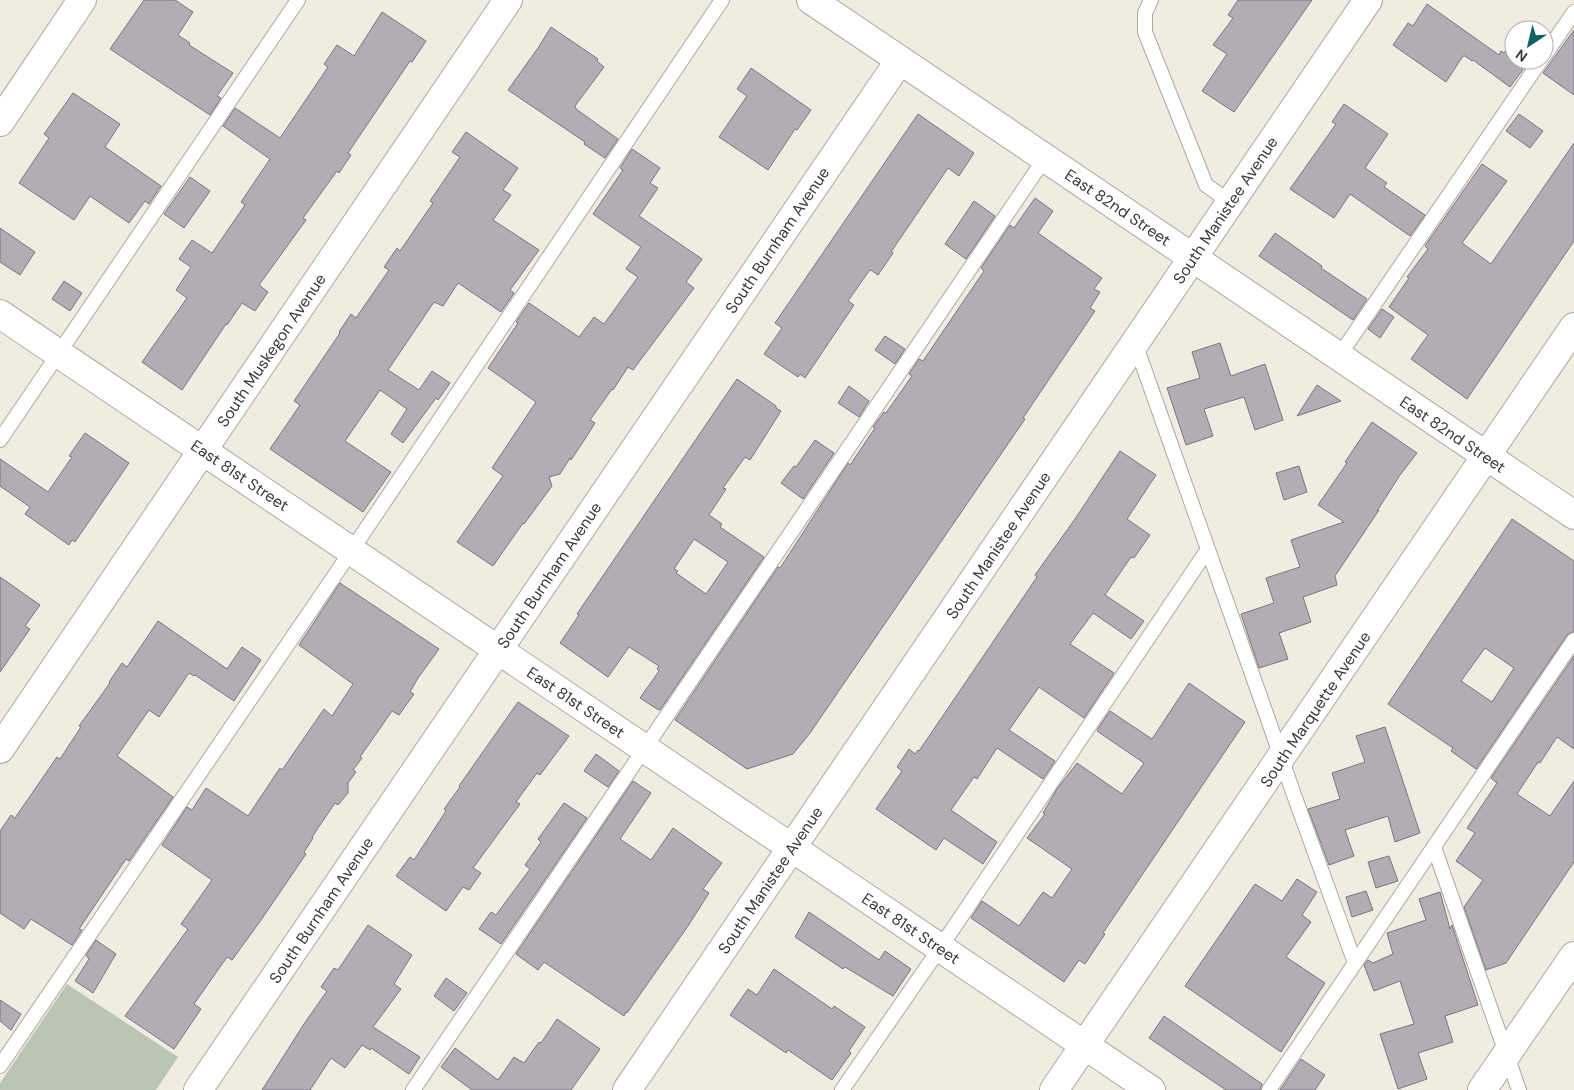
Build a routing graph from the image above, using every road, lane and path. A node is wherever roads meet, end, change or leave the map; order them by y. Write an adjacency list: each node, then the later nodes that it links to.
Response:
1 (82, 0): 12 (street)
2 (298, 0): 19 (lane)
3 (508, 0): 22 (street, South Muskegon Avenue)
4 (722, 0): 26 (lane)
5 (810, 0): 10 (street, East 82nd Street)
6 (1151, 0): 14 (lane)
7 (1368, 0): 14 (street, South Manistee Avenue)
8 (1574, 12): 9 (lane)
9 (1554, 41)
10 (900, 60): 13 (street, East 82nd Street); 28 (street, South Burnham Avenue)
11 (1534, 70): 20 (lane)
12 (0, 122)
13 (1045, 158): 15 (street, East 82nd Street); 30 (lane)
14 (1230, 202): 15 (street, South Manistee Avenue)
15 (1192, 257): 18 (street, South Manistee Avenue); 20 (street, East 82nd Street)
16 (0, 314): 19 (street, East 81st Street)
17 (1574, 327): 23 (street, South Marquette Avenue)
18 (1135, 343): 25 (lane); 32 (street, South Manistee Avenue)
19 (60, 354): 21 (lane); 22 (street, East 81st Street)
20 (1338, 356): 23 (street, East 82nd Street)
21 (0, 440)
22 (203, 450): 26 (street, East 81st Street); 29 (street, South Muskegon Avenue)
23 (1486, 456): 24 (street, East 82nd Street); 31 (street, South Marquette Avenue)
24 (1574, 515)
25 (1208, 548): 31 (lane); 34 (lane)
26 (351, 550): 28 (street, East 81st Street); 39 (lane)
27 (1574, 640): 33 (lane)
28 (498, 650): 30 (street, East 81st Street); 40 (street, South Burnham Avenue)
29 (0, 749)
30 (645, 749): 32 (street, East 81st Street); 41 (lane)
31 (1282, 757): 36 (lane); 37 (street, South Marquette Avenue)
32 (792, 848): 34 (street, East 81st Street); 42 (street, South Manistee Avenue)
33 (1434, 848): 36 (lane); 38 (lane)
34 (940, 948): 37 (street, East 81st Street); 43 (lane)
35 (1574, 956): 38 (street)
36 (1355, 963): 46 (lane)
37 (1085, 1045): 44 (street, South Marquette Avenue); 45 (street, East 81st Street)
38 (1507, 1054): 47 (street); 48 (lane)
39 (0, 1066)
40 (198, 1090)
41 (413, 1090)
42 (627, 1090)
43 (842, 1090)
44 (1054, 1090)
45 (1151, 1090)
46 (1269, 1090)
47 (1482, 1090)
48 (1520, 1090)

